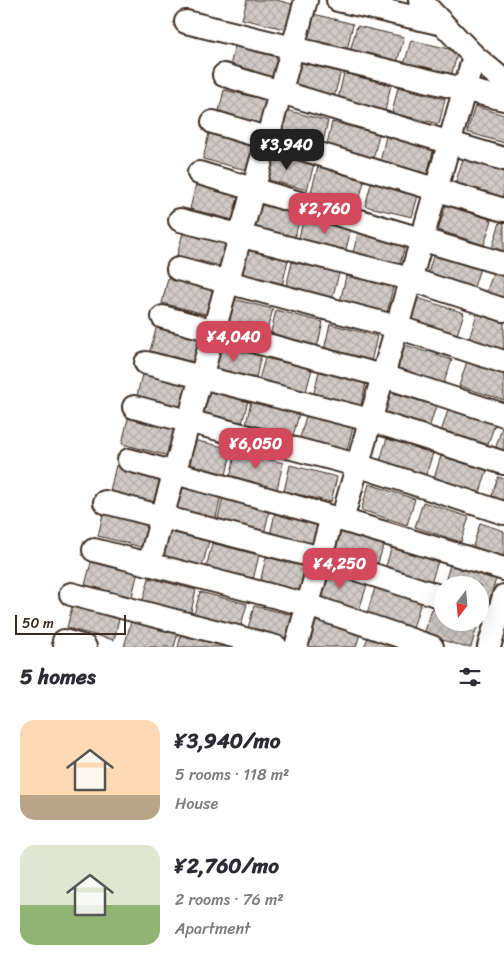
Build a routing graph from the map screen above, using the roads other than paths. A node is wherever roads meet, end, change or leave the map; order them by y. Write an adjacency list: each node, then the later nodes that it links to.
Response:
1 (306, 0): 6 (street)
2 (338, 0): 5 (street)
3 (420, 0): 5 (street)
4 (186, 22): 6 (street)
5 (443, 24): 7 (street)
6 (292, 47): 10 (street); 11 (street)
7 (474, 56): 9 (street); 10 (street)
8 (224, 75): 11 (street)
9 (504, 81)
10 (465, 89): 12 (street); 15 (street)
11 (280, 92): 14 (street); 15 (street)
12 (504, 98)
13 (214, 122): 14 (street)
14 (267, 138): 18 (street); 19 (street)
15 (450, 142): 16 (street); 19 (street)
16 (504, 159)
17 (199, 173): 18 (street)
18 (253, 189): 22 (street); 23 (street)
19 (436, 190): 20 (street); 23 (street)
20 (504, 210)
21 (180, 220): 22 (street)
22 (240, 236): 26 (street); 27 (street)
23 (422, 239): 24 (street); 26 (street)
24 (504, 264)
25 (178, 269): 27 (street)
26 (410, 279): 28 (street); 30 (street)
27 (227, 282): 30 (street); 31 (street)
28 (504, 310)
29 (163, 317): 31 (street)
30 (397, 327): 32 (street); 34 (street)
31 (214, 331): 34 (street); 35 (street)
32 (504, 362)
33 (146, 363): 35 (street)
34 (383, 376): 37 (street); 38 (street)
35 (201, 377): 38 (street); 39 (street)
36 (134, 407): 39 (street)
37 (504, 415)
38 (370, 420): 41 (street); 42 (street)
39 (189, 421): 42 (street); 43 (street)
40 (129, 460): 43 (street)
41 (504, 463)
42 (357, 465): 45 (street); 47 (street)
43 (174, 473): 46 (street); 47 (street)
44 (105, 502): 46 (street)
45 (504, 513)
46 (162, 517): 49 (street); 50 (street)
47 (337, 518): 49 (street); 51 (street)
48 (94, 550): 50 (street)
49 (321, 558): 53 (street); 54 (street)
50 (149, 564): 54 (street)
51 (504, 569)
52 (71, 594): 58 (street)
53 (434, 594)
54 (308, 605): 59 (street); 60 (street)
55 (497, 609): 61 (street)
56 (64, 641): 57 (street)
57 (85, 647)
58 (276, 647)
59 (296, 647)
60 (432, 647)
61 (489, 647)

